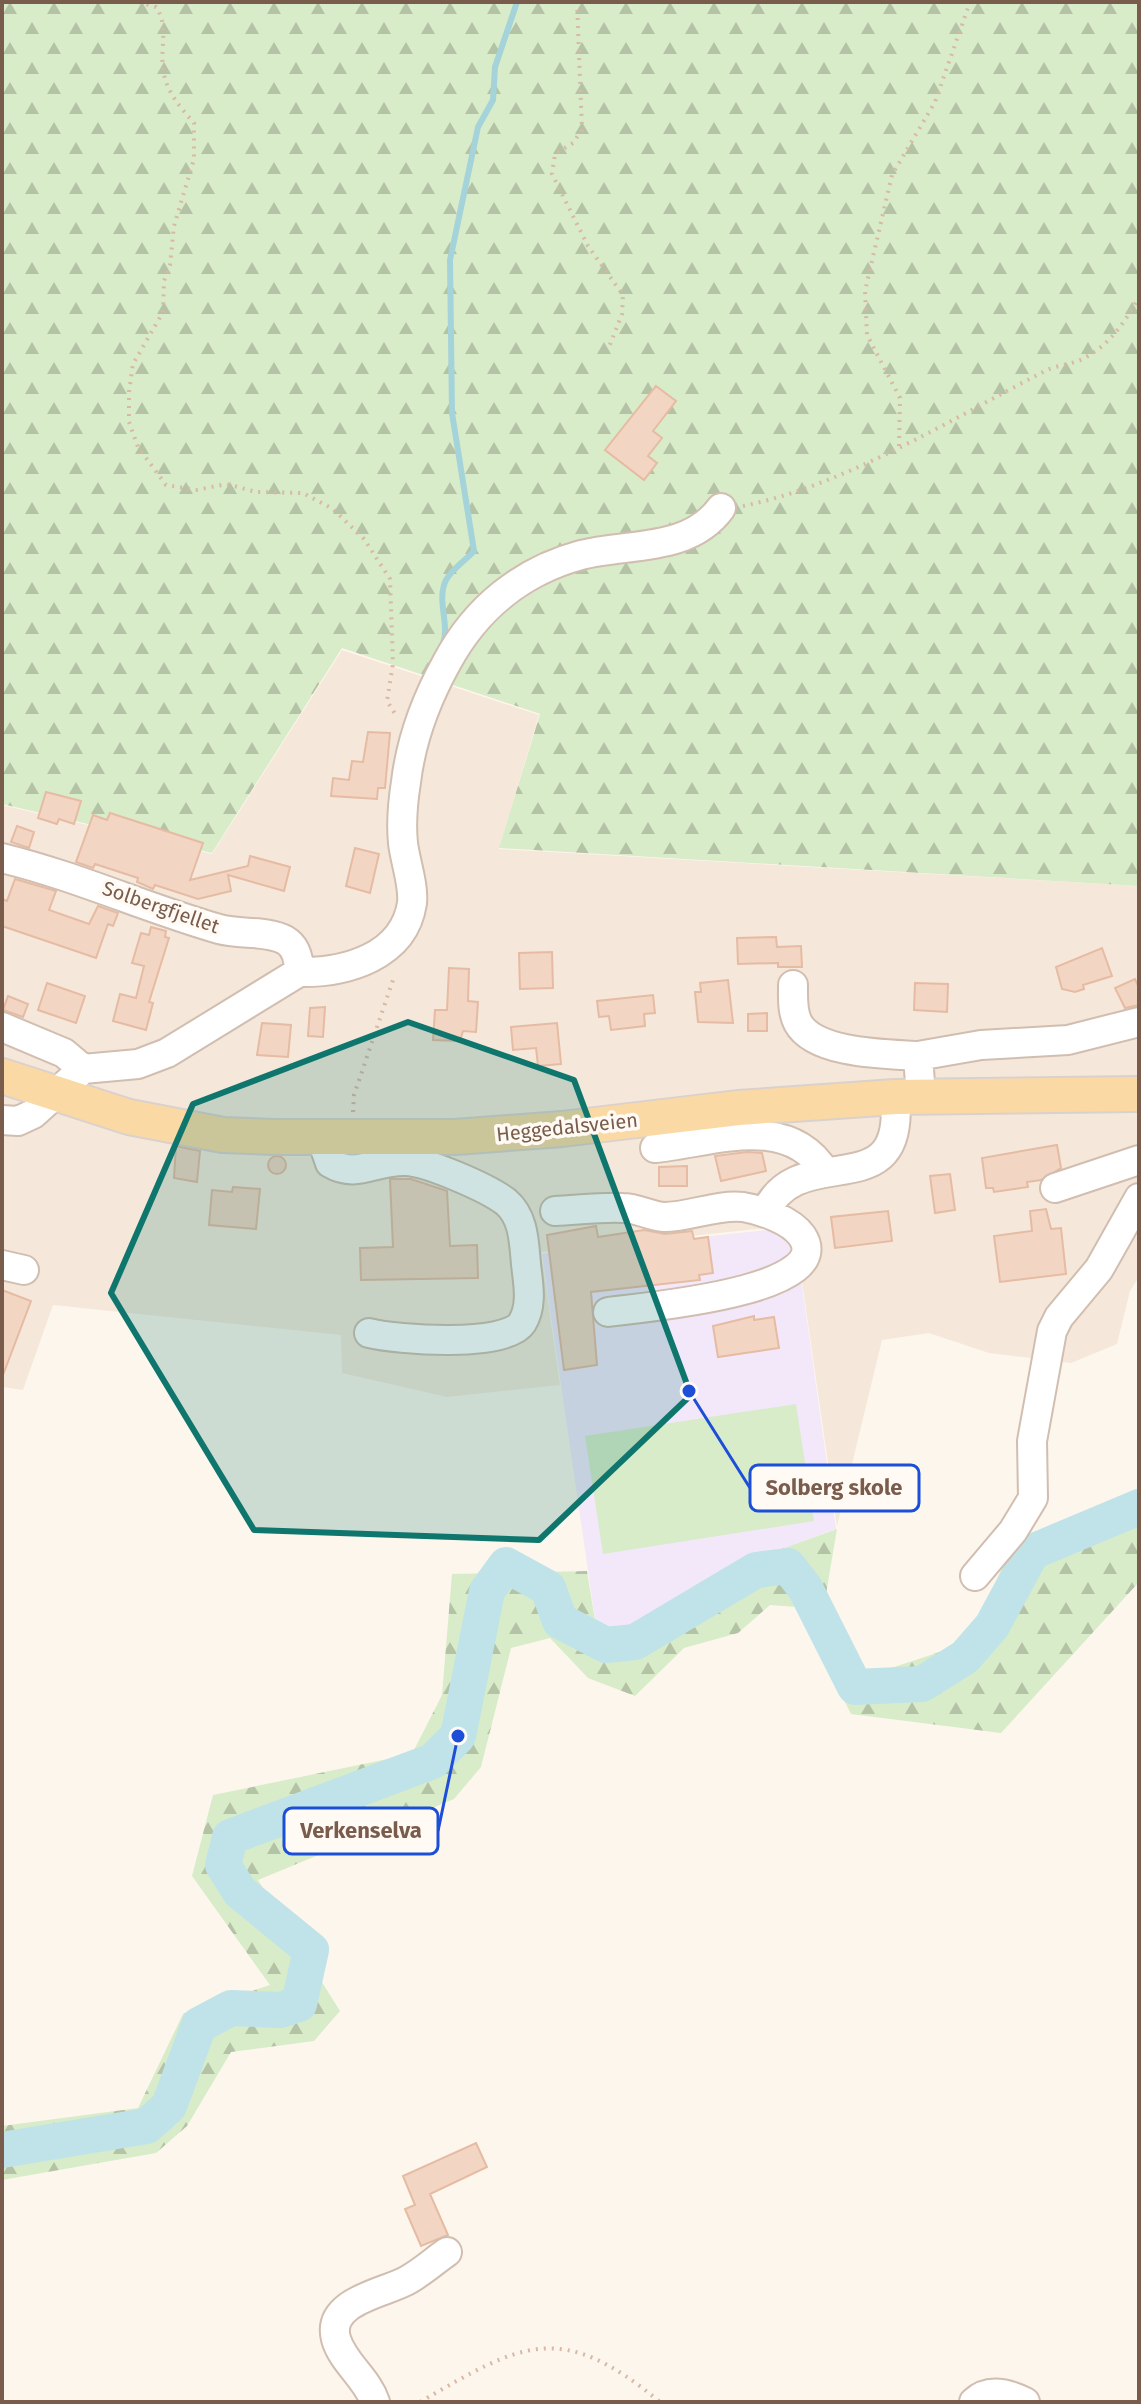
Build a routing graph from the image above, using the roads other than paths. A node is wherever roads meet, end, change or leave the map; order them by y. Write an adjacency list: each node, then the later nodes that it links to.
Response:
1 (721, 508): 3 (street)
2 (2, 858): 3 (street, Solbergfjellet)
3 (299, 972): 8 (street)
4 (793, 985): 7 (street)
5 (1139, 1022): 7 (street)
6 (2, 1027): 8 (street)
7 (918, 1056): 12 (street)
8 (83, 1069): 11 (street)
9 (2, 1076): 11 (main road, Heggedalsveien)
10 (1139, 1094): 12 (main road, Heggedalsveien)
11 (57, 1095): 13 (street); 14 (main road, Heggedalsveien)
12 (908, 1097): 14 (main road, Heggedalsveien); 17 (street)
13 (2, 1120)
14 (321, 1137): 23 (street)
15 (655, 1148): 17 (street)
16 (1139, 1160): 18 (street)
17 (825, 1172): 21 (street)
18 (1055, 1188)
19 (1139, 1198): 24 (street)
20 (555, 1211): 21 (street)
21 (765, 1213): 22 (street)
22 (608, 1312)
23 (369, 1333)
24 (975, 1576)
25 (447, 2252): 26 (street)
26 (375, 2402)
27 (974, 2402): 28 (street)
28 (1025, 2402)

